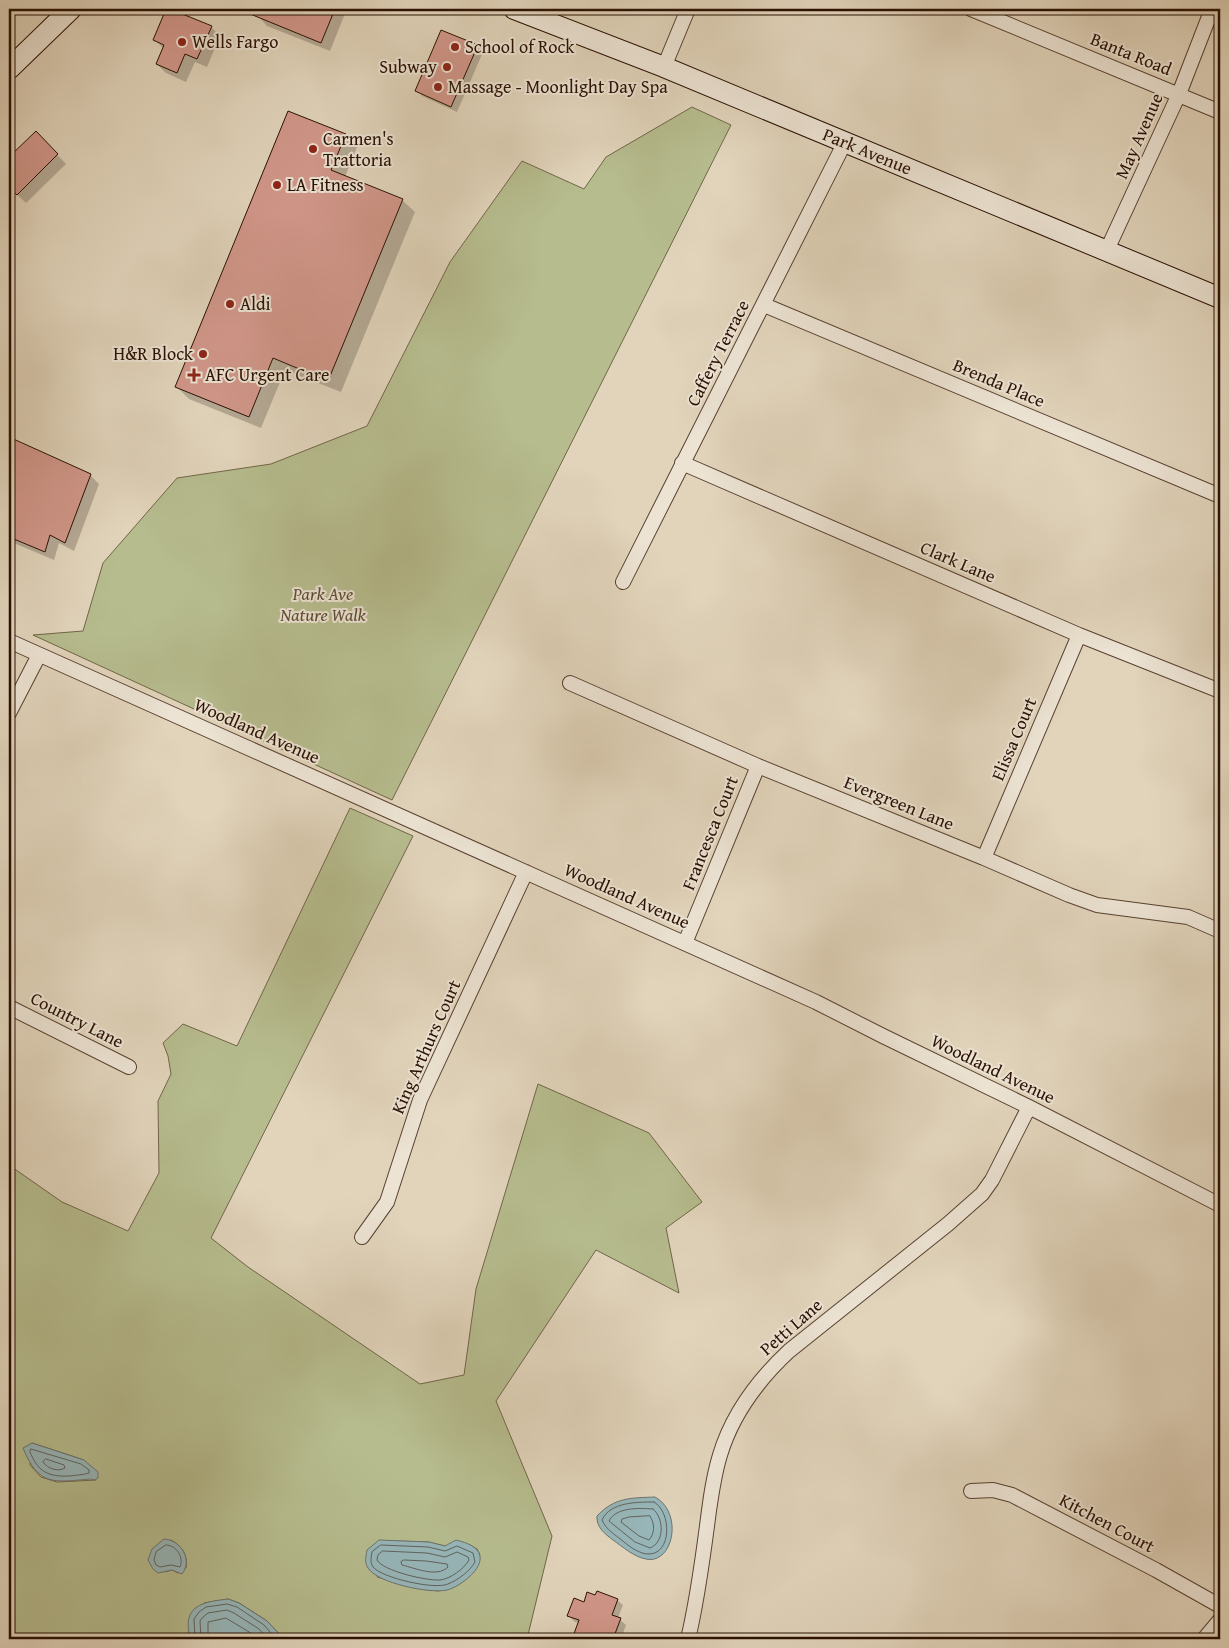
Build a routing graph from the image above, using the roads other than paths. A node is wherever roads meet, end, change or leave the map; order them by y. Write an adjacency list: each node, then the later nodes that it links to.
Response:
1 (71, 9): 7 (main road)
2 (514, 9): 6 (main road, Park Avenue)
3 (688, 9): 6 (street)
4 (971, 9): 8 (street, Banta Road)
5 (1212, 9): 8 (street, May Avenue)
6 (664, 67): 10 (main road, Park Avenue)
7 (9, 69)
8 (1178, 94): 9 (street, Banta Road); 11 (street, May Avenue)
9 (1220, 112)
10 (845, 142): 11 (main road, Park Avenue); 13 (street, Caffery Terrace)
11 (1107, 250): 12 (main road, Park Avenue)
12 (1220, 298)
13 (764, 305): 14 (street, Caffery Terrace); 15 (street, Brenda Place)
14 (682, 463): 16 (street, Caffery Terrace); 17 (street, Clark Lane)
15 (1220, 496)
16 (623, 582)
17 (1079, 635): 21 (street, Clark Lane); 24 (street, Elissa Court)
18 (9, 641): 19 (street, Woodland Avenue)
19 (39, 655): 22 (street); 25 (street, Woodland Avenue)
20 (570, 683): 23 (street, Evergreen Lane)
21 (1220, 691)
22 (9, 713)
23 (758, 766): 24 (street, Evergreen Lane); 27 (street, Francesca Court)
24 (984, 858): 26 (street, Evergreen Lane)
25 (526, 872): 27 (street, Woodland Avenue); 32 (street, King Arthurs Court)
26 (1220, 931)
27 (685, 943): 30 (street, Woodland Avenue)
28 (9, 1007): 29 (street, Country Lane)
29 (129, 1067)
30 (1029, 1107): 31 (street, Woodland Avenue); 36 (street, Petti Lane)
31 (1220, 1205)
32 (362, 1237)
33 (972, 1491): 34 (street, Kitchen Court)
34 (1220, 1606)
35 (1220, 1620): 37 (street)
36 (688, 1639)
37 (1204, 1639)

